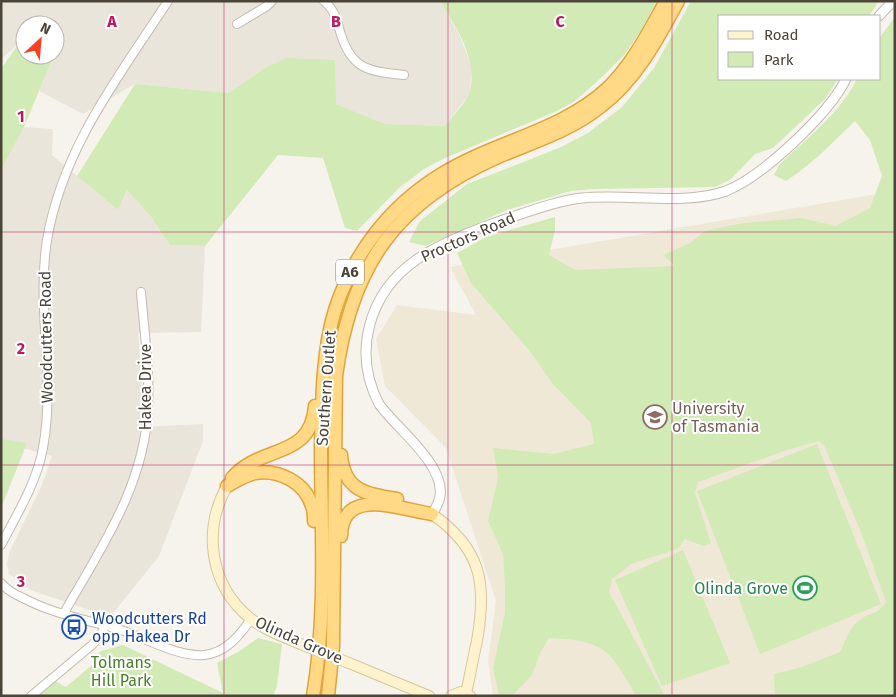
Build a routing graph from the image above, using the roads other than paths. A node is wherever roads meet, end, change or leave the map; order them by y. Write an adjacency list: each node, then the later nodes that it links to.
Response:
1 (168, 1): 16 (street, Woodcutters Road)
2 (272, 1): 8 (street)
3 (324, 1): 9 (street)
4 (666, 1): 13 (highway, Southern Outlet / A6)
5 (678, 1): 12 (highway, Southern Outlet / A6)
6 (893, 1): 7 (street)
7 (880, 15)
8 (236, 24)
9 (404, 75)
10 (845, 80): 15 (street, Proctors Road)
11 (142, 292): 18 (street, Hakea Drive)
12 (344, 333): 15 (highway); 25 (highway, Southern Outlet / A6)
13 (328, 340): 14 (highway); 24 (highway, Southern Outlet / A6)
14 (227, 486): 19 (main road, Olinda Grove); 23 (highway)
15 (432, 514): 21 (main road); 26 (highway)
16 (1, 545)
17 (1, 583): 18 (street)
18 (64, 613): 20 (street)
19 (251, 619): 20 (street); 27 (main road, Olinda Grove, bridge)
20 (105, 625): 22 (street)
21 (468, 694): 28 (main road)
22 (31, 696)
23 (307, 696)
24 (313, 696)
25 (328, 696)
26 (333, 696)
27 (429, 696)
28 (451, 696)

